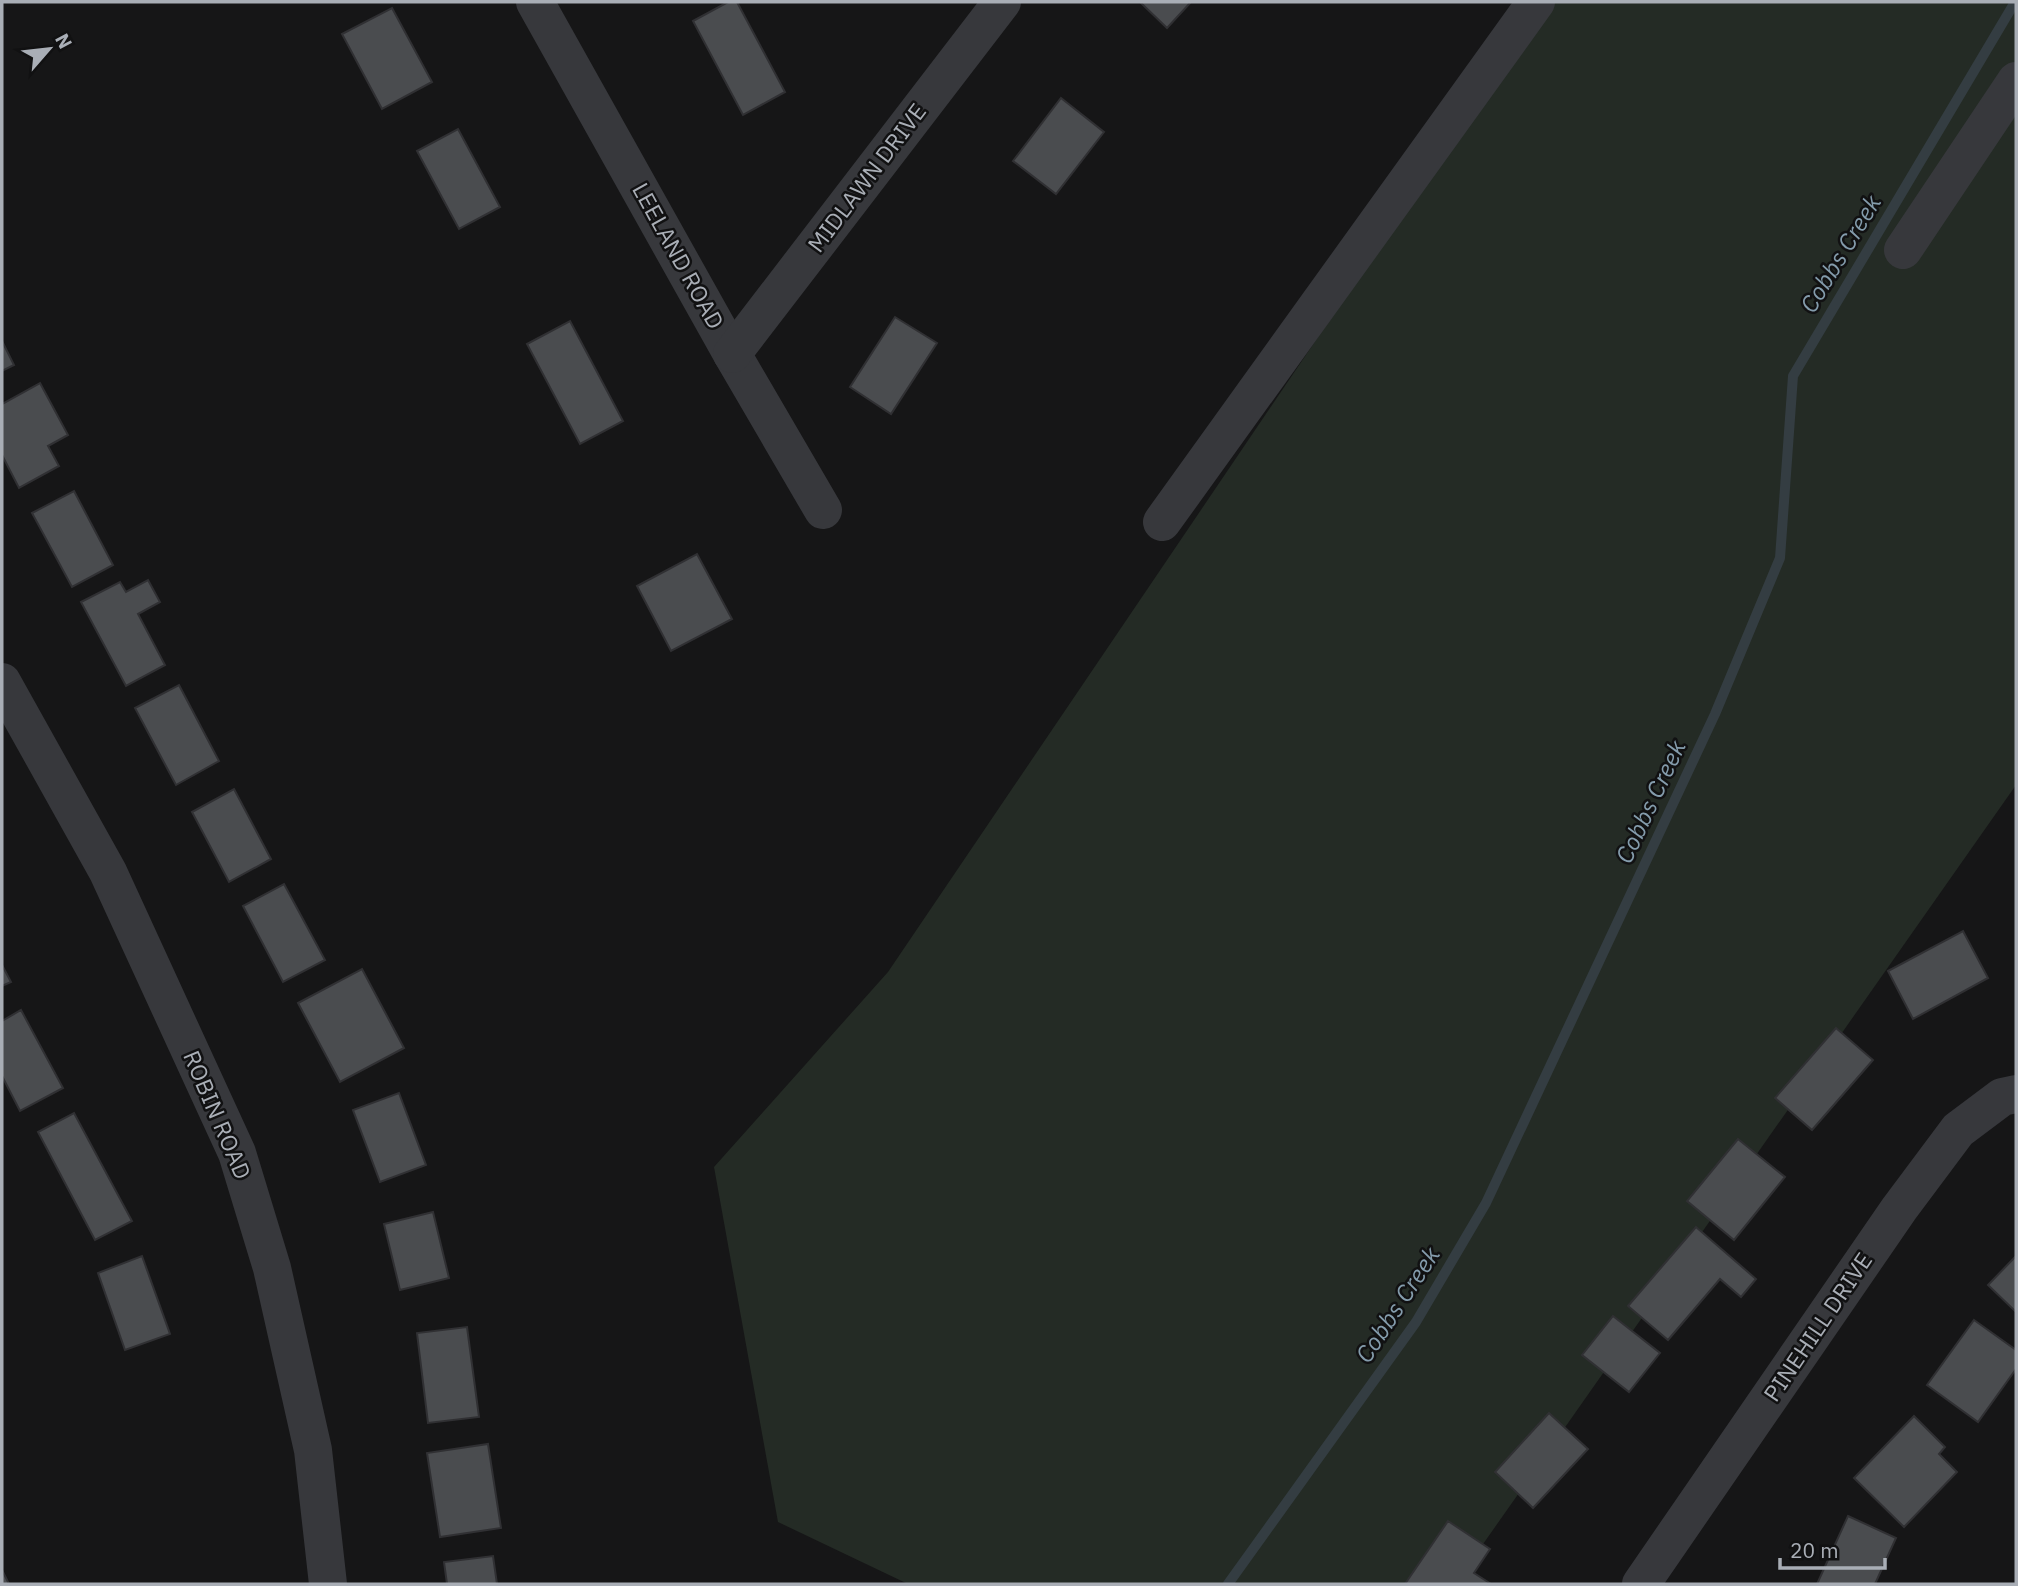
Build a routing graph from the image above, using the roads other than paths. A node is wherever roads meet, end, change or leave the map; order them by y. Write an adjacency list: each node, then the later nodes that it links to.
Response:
1 (535, 2): 6 (street, LEELAND ROAD)
2 (1002, 2): 6 (street, MIDLAWN DRIVE)
3 (1536, 2): 8 (street)
4 (2016, 80): 5 (street)
5 (1903, 250)
6 (732, 354): 7 (street, LEELAND ROAD)
7 (822, 510)
8 (1162, 522)
9 (2, 681): 11 (street, ROBIN ROAD)
10 (2016, 1094): 12 (street, PINEHILL DRIVE)
11 (328, 1584)
12 (1642, 1584)

